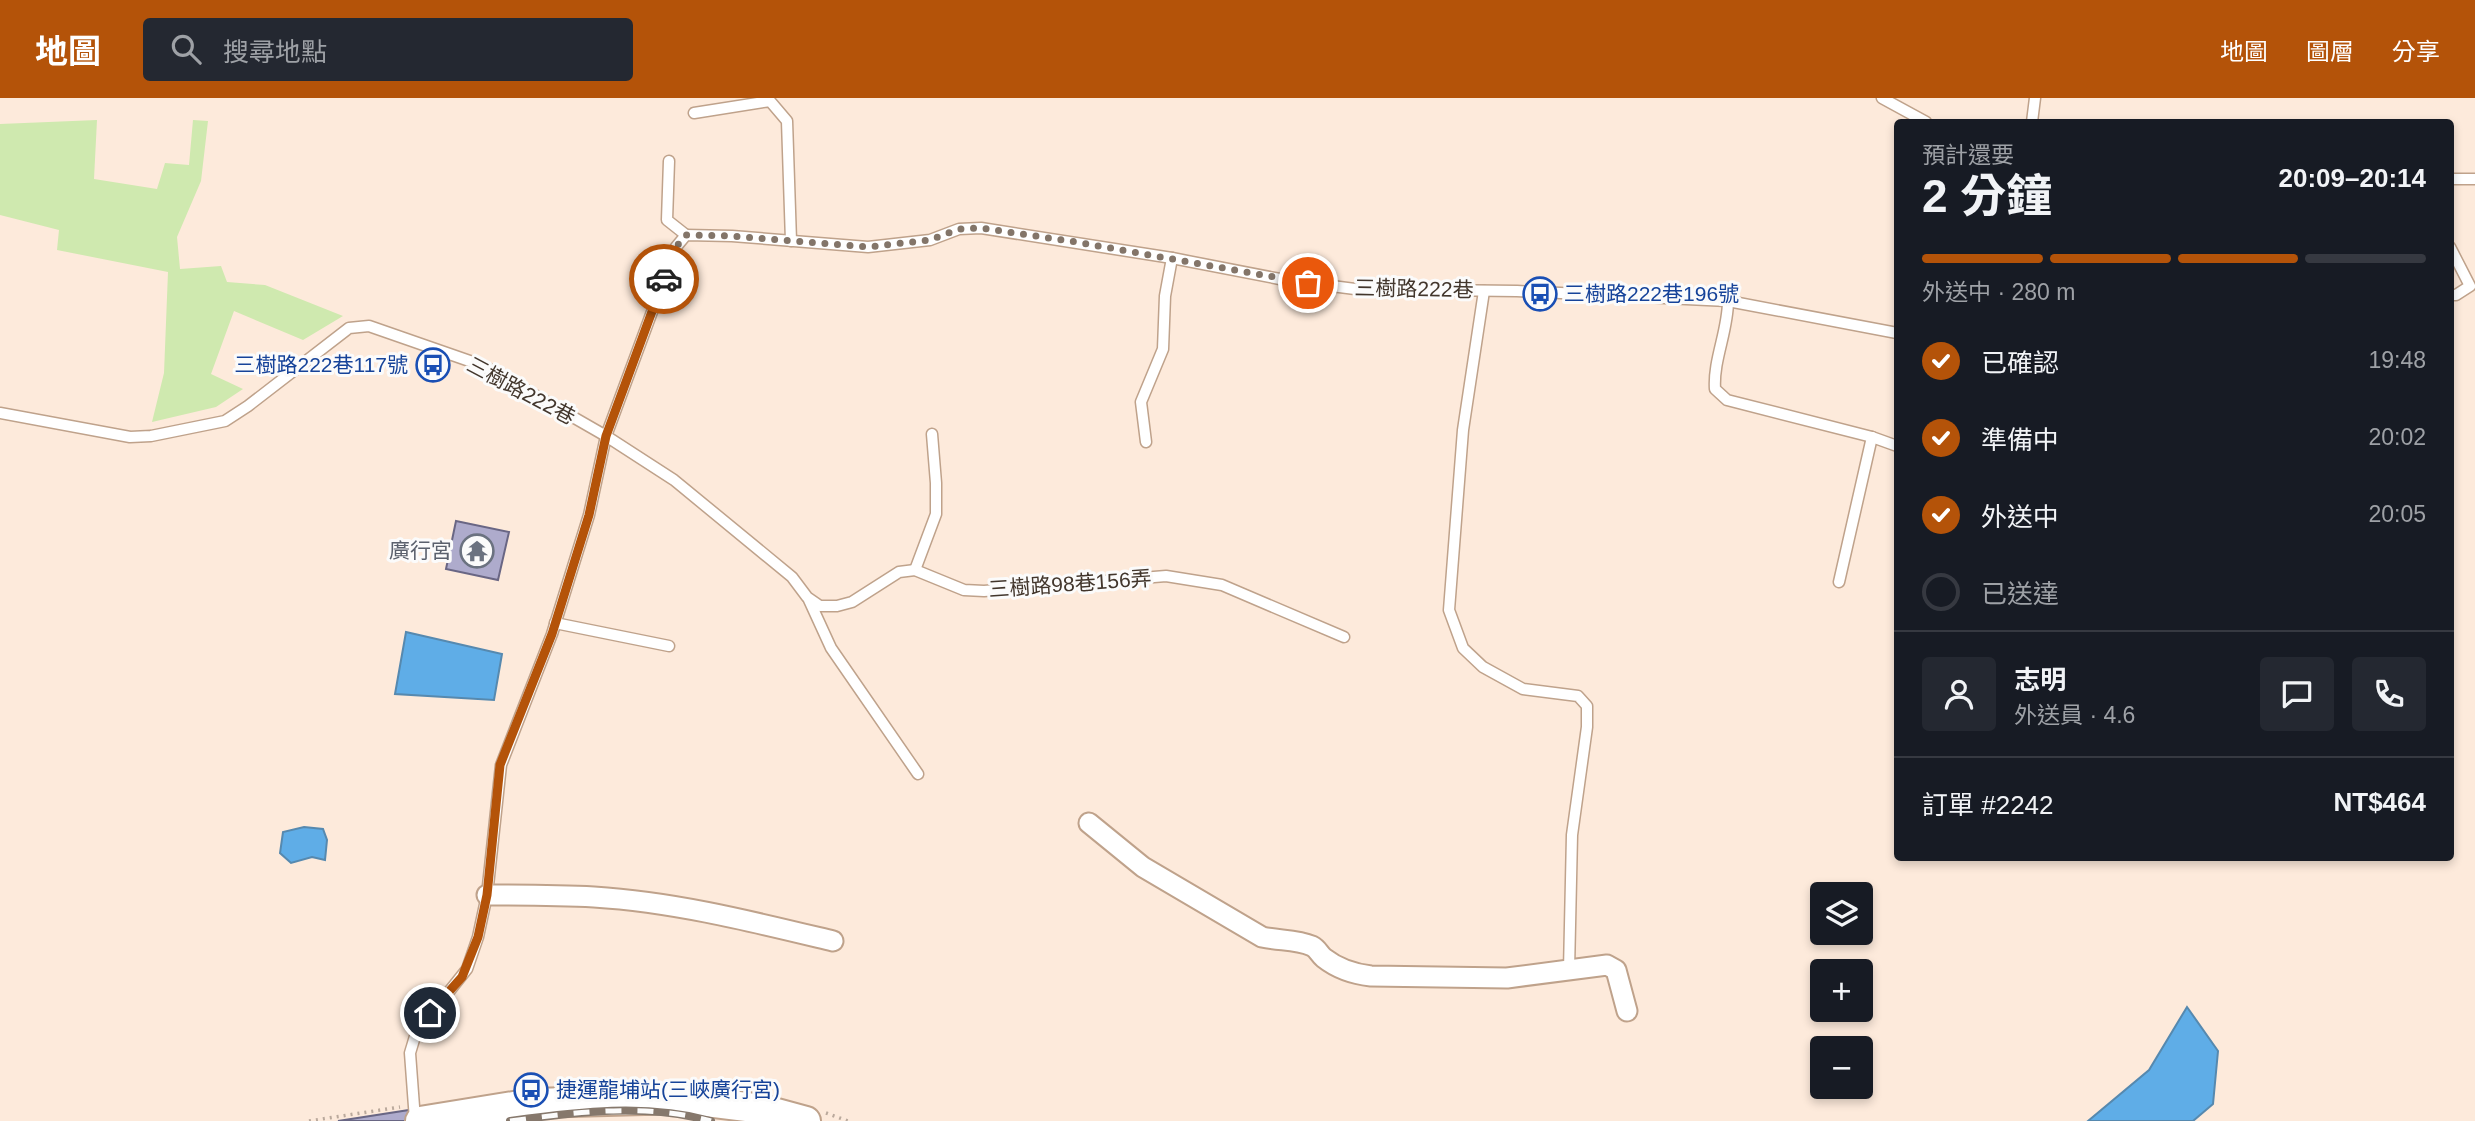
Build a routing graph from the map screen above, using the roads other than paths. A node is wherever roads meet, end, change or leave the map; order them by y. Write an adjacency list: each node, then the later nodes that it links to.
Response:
1 (1882, 98): 4 (lane)
2 (2035, 98): 5 (lane)
3 (694, 113): 10 (lane)
4 (1920, 119)
5 (2032, 119)
6 (669, 160): 9 (lane)
7 (2454, 179): 8 (lane)
8 (2475, 179)
9 (686, 235): 10 (lane, 三樹路222巷); 19 (lane)
10 (791, 241): 12 (lane, 三樹路222巷)
11 (2454, 255): 14 (lane)
12 (1172, 258): 13 (lane, 三樹路222巷); 21 (lane)
13 (1484, 291): 15 (lane, 三樹路222巷); 33 (lane)
14 (2454, 295)
15 (1728, 301): 16 (lane, 三樹路222巷); 20 (lane)
16 (1894, 332)
17 (0, 413): 19 (lane, 三樹路222巷)
18 (932, 433): 23 (lane)
19 (606, 436): 25 (lane); 26 (lane)
20 (1872, 437): 22 (lane); 24 (lane)
21 (1146, 442)
22 (1894, 445)
23 (915, 570): 25 (lane); 27 (lane, 三樹路98巷156弄)
24 (1839, 582)
25 (807, 597): 29 (lane)
26 (555, 623): 28 (lane); 31 (lane)
27 (1344, 637)
28 (669, 646)
29 (918, 774)
30 (1089, 822): 33 (street)
31 (487, 895): 32 (street); 35 (lane)
32 (832, 941)
33 (1569, 970): 34 (street)
34 (1628, 1012)
35 (415, 1121)
36 (420, 1121): 37 (street)
37 (806, 1121)

